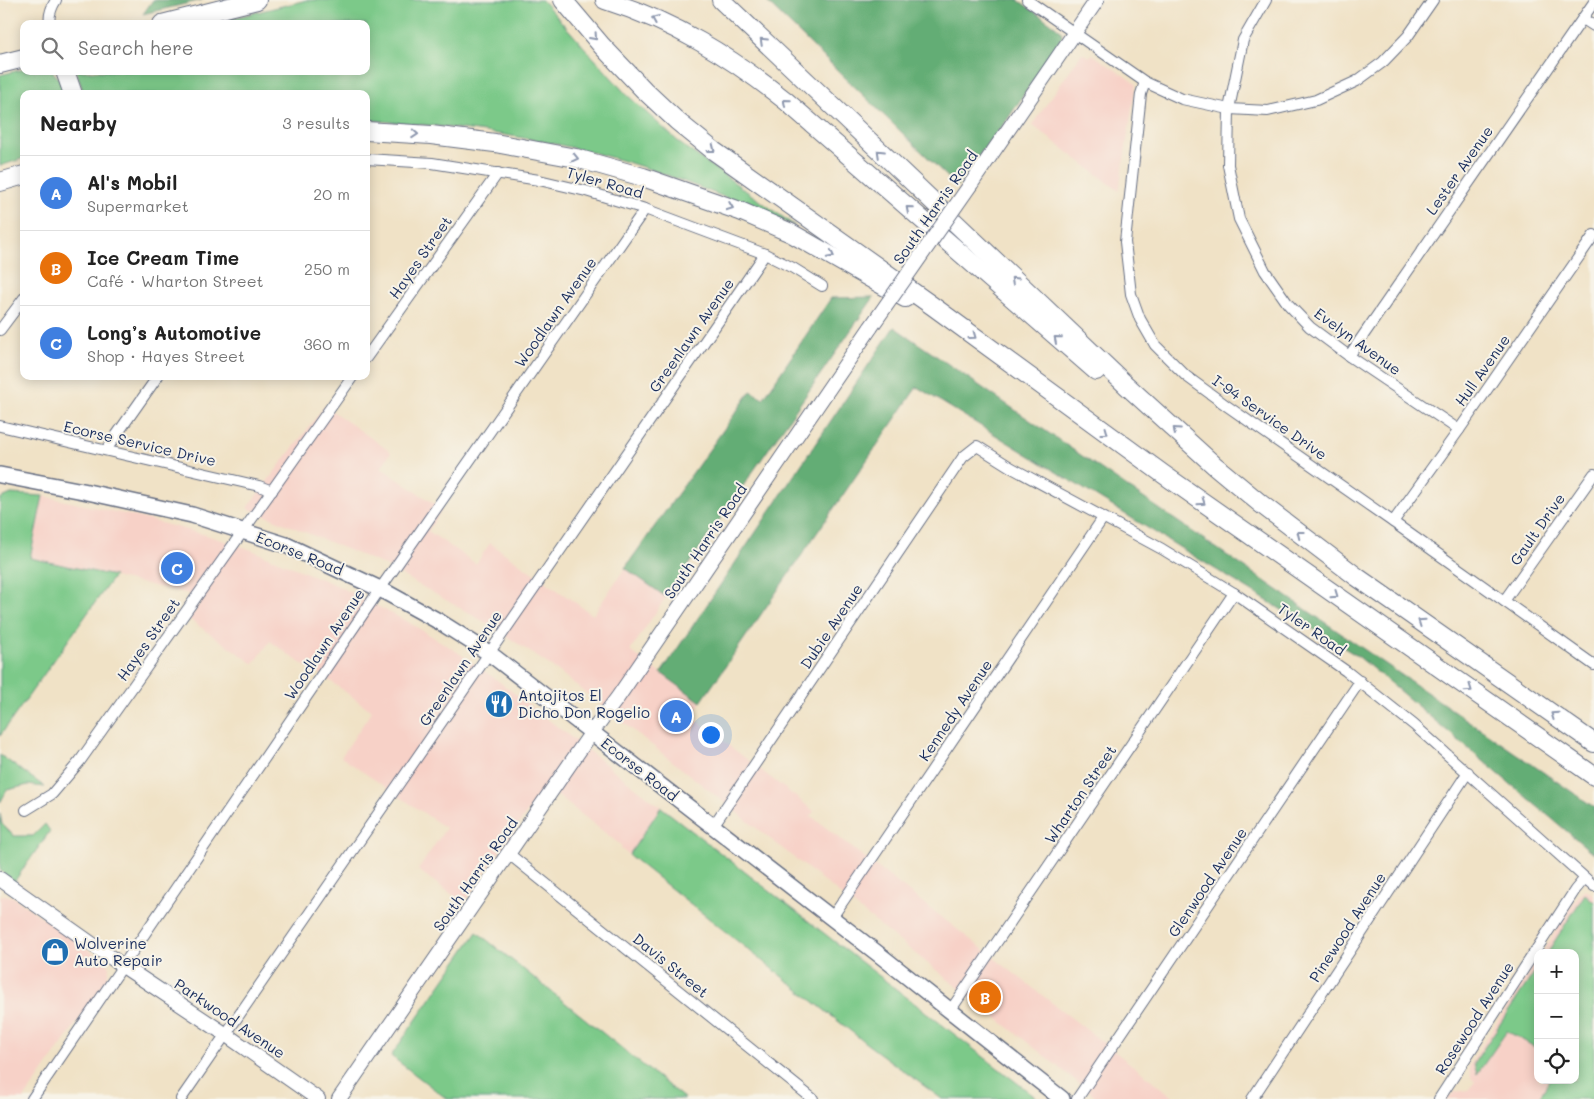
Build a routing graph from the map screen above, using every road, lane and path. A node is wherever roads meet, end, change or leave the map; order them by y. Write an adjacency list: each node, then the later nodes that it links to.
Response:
1 (56, 0): 12 (street)
2 (257, 0): 13 (highway)
3 (563, 0): 34 (highway, one-way to 34)
4 (605, 0): 40 (highway, one-way to 4)
5 (721, 0): 40 (highway, one-way to 5)
6 (1027, 0): 15 (street)
7 (1097, 0): 15 (main road, South Harris Road)
8 (1266, 0): 23 (street, Evelyn Avenue)
9 (1433, 0): 23 (street)
10 (1594, 2): 11 (street, Lester Avenue)
11 (1583, 19): 14 (street); 37 (street, Lester Avenue)
12 (49, 20)
13 (178, 20)
14 (1594, 26)
15 (1074, 32): 21 (street); 57 (main road, South Harris Road, bridge)
16 (0, 58): 17 (highway)
17 (20, 58)
18 (20, 59): 19 (highway)
19 (0, 64)
20 (66, 75): 22 (highway)
21 (1145, 82): 23 (street); 49 (street, I-94 Service Drive)
22 (72, 90)
23 (1229, 109): 37 (street, Evelyn Avenue)
24 (370, 131): 34 (highway, one-way to 34)
25 (370, 159): 26 (street, Tyler Road)
26 (498, 173): 29 (street, Tyler Road); 36 (street, Hayes Street)
27 (20, 175): 28 (highway)
28 (0, 182)
29 (645, 209): 31 (street, Tyler Road); 51 (street, Woodlawn Avenue)
30 (1594, 235): 42 (street, Hull Avenue)
31 (765, 254): 32 (street, Tyler Road); 54 (street, Greenlawn Avenue)
32 (822, 286)
33 (20, 303): 35 (street)
34 (934, 307): 60 (highway, one-way to 60)
35 (0, 330)
36 (370, 352)
37 (1349, 356): 42 (street, Evelyn Avenue)
38 (155, 380): 44 (street)
39 (350, 380): 47 (street, Hayes Street)
40 (1126, 385): 58 (highway, one-way to 40)
41 (0, 426): 44 (street, Ecorse Service Drive)
42 (1459, 430): 49 (street, Hull Avenue)
43 (977, 446): 48 (street, Tyler Road); 62 (street, Dubie Avenue)
44 (106, 450): 47 (street, Ecorse Service Drive)
45 (1594, 474): 53 (street, Gault Drive)
46 (0, 475): 50 (main road, Ecorse Road)
47 (272, 491): 50 (street, Hayes Street)
48 (1103, 518): 52 (street, Tyler Road); 67 (street, Kennedy Avenue)
49 (1393, 522): 53 (street, I-94 Service Drive)
50 (243, 531): 51 (main road, Ecorse Road); 61 (street, Hayes Street)
51 (380, 589): 54 (main road, Ecorse Road); 68 (street, Woodlawn Avenue)
52 (1234, 593): 56 (street, Tyler Road); 69 (street, Wharton Street)
53 (1504, 601): 55 (street, I-94 Service Drive)
54 (488, 653): 57 (main road, Ecorse Road); 70 (street, Greenlawn Avenue)
55 (1594, 665)
56 (1360, 681): 59 (street, Tyler Road); 77 (street, Glenwood Avenue)
57 (592, 732): 62 (main road, Ecorse Road); 63 (main road, South Harris Road)
58 (1594, 743)
59 (1468, 772): 64 (street, Tyler Road); 78 (street, Pinewood Avenue)
60 (1594, 776)
61 (26, 810)
62 (713, 826): 67 (main road, Ecorse Road)
63 (509, 854): 74 (main road, South Harris Road); 75 (street, Davis Street)
64 (1585, 878): 66 (street, Tyler Road); 79 (street, Rosewood Avenue)
65 (0, 879): 68 (main road, Parkwood Avenue)
66 (1594, 886)
67 (831, 919): 69 (main road, Ecorse Road)
68 (123, 966): 70 (main road, Parkwood Avenue); 71 (street, Woodlawn Avenue)
69 (950, 1011): 76 (main road, Ecorse Road)
70 (226, 1034): 72 (street, Greenlawn Avenue); 73 (main road, Parkwood Avenue)
71 (32, 1099)
72 (180, 1099)
73 (318, 1099)
74 (339, 1099)
75 (813, 1099)
76 (1062, 1099)
77 (1077, 1099)
78 (1252, 1099)
79 (1439, 1099)

